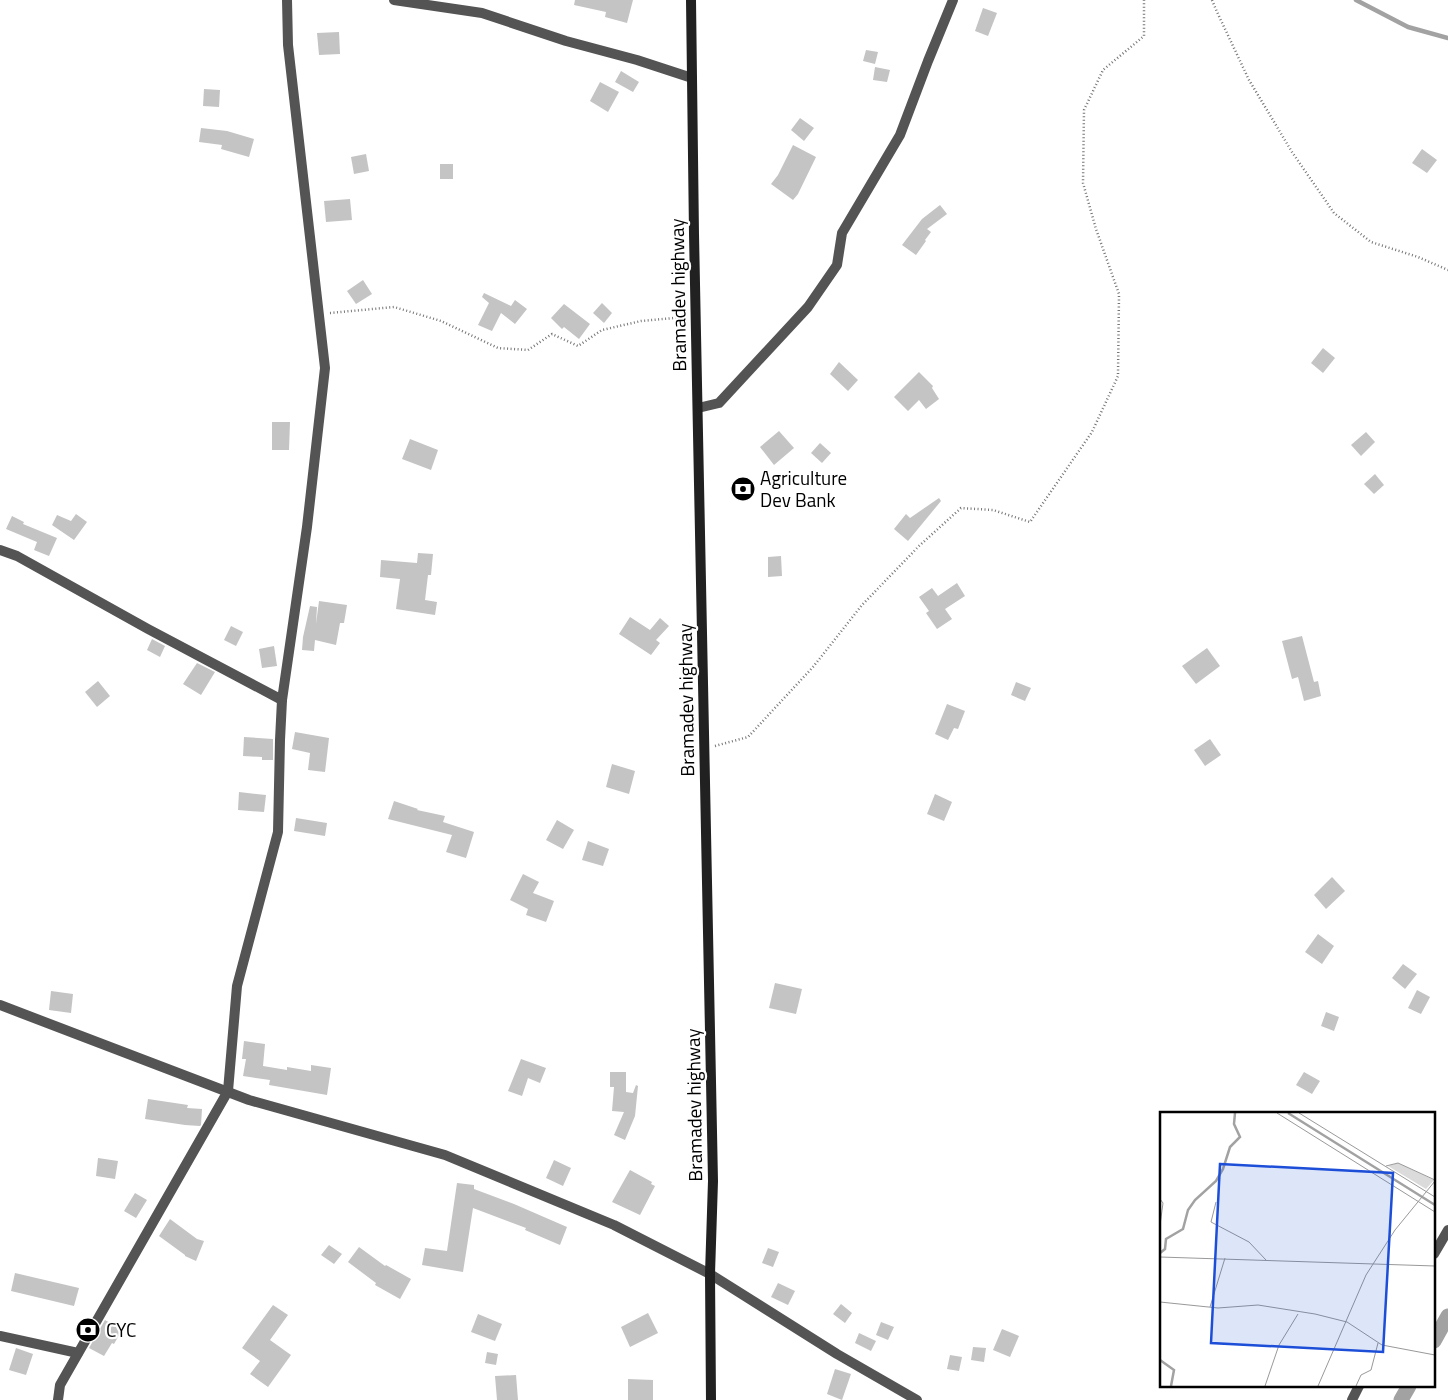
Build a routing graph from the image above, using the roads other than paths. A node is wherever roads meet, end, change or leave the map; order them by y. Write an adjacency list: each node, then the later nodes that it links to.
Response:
1 (287, 0): 8 (street)
2 (394, 0): 5 (street)
3 (691, 0): 5 (street, Bramadev highway)
4 (953, 0): 6 (street)
5 (692, 78): 6 (street, Bramadev highway)
6 (698, 408): 13 (street, Bramadev highway)
7 (0, 550): 8 (street)
8 (282, 700): 10 (street)
9 (0, 1005): 10 (street)
10 (228, 1091): 13 (street); 15 (street)
11 (1448, 1230): 12 (street)
12 (1436, 1251)
13 (710, 1274): 18 (street, Bramadev highway); 19 (street)
14 (0, 1336): 15 (street)
15 (78, 1353): 17 (street)
16 (1358, 1388): 20 (street)
17 (58, 1400)
18 (711, 1400)
19 (917, 1400)
20 (1352, 1400)

